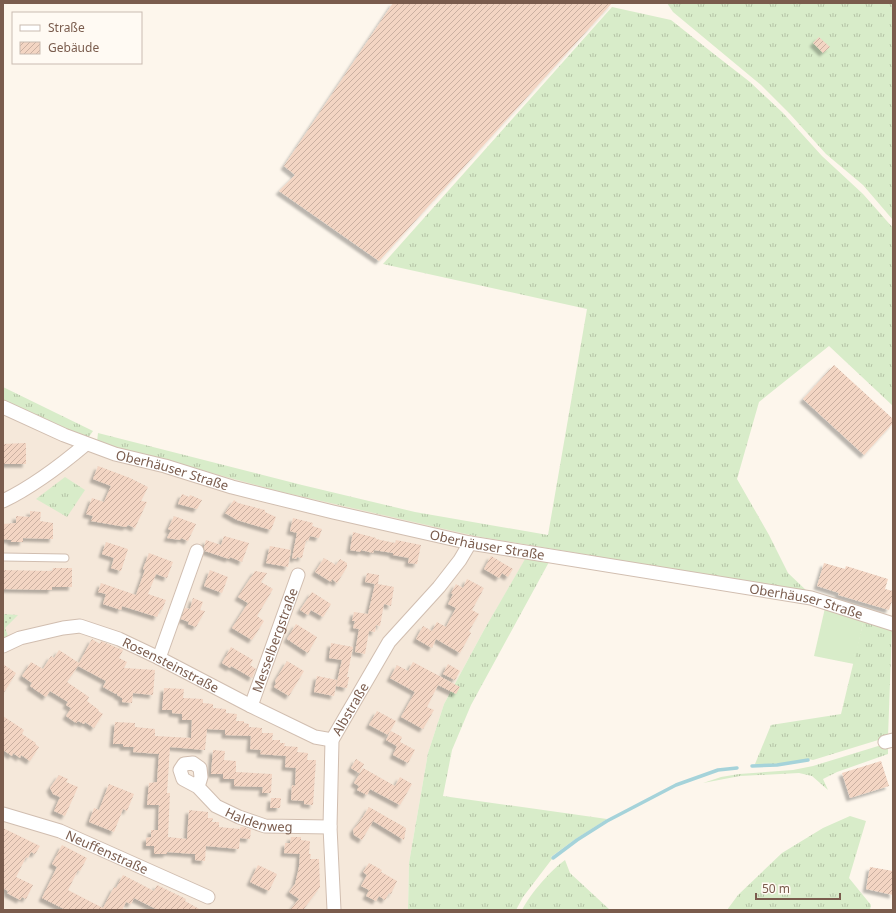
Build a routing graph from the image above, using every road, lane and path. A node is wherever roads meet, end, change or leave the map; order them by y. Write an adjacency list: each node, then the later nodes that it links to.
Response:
1 (3, 407): 2 (street, Oberhäuser Straße)
2 (86, 444): 3 (street); 4 (street, Oberhäuser Straße)
3 (3, 501)
4 (470, 543): 9 (street, Oberhäuser Straße); 13 (street, Albstraße)
5 (197, 551): 11 (street)
6 (3, 557): 7 (lane)
7 (65, 558)
8 (298, 575): 12 (street, Messelbergstraße)
9 (893, 624)
10 (3, 646): 11 (street, Rosensteinstraße)
11 (159, 658): 12 (street, Rosensteinstraße)
12 (251, 706): 13 (street, Rosensteinstraße)
13 (332, 740): 16 (street, Albstraße)
14 (198, 786): 16 (street, Haldenweg)
15 (3, 814): 17 (street, Neuffenstraße)
16 (330, 827): 18 (street, Albstraße)
17 (208, 897)
18 (334, 910)

